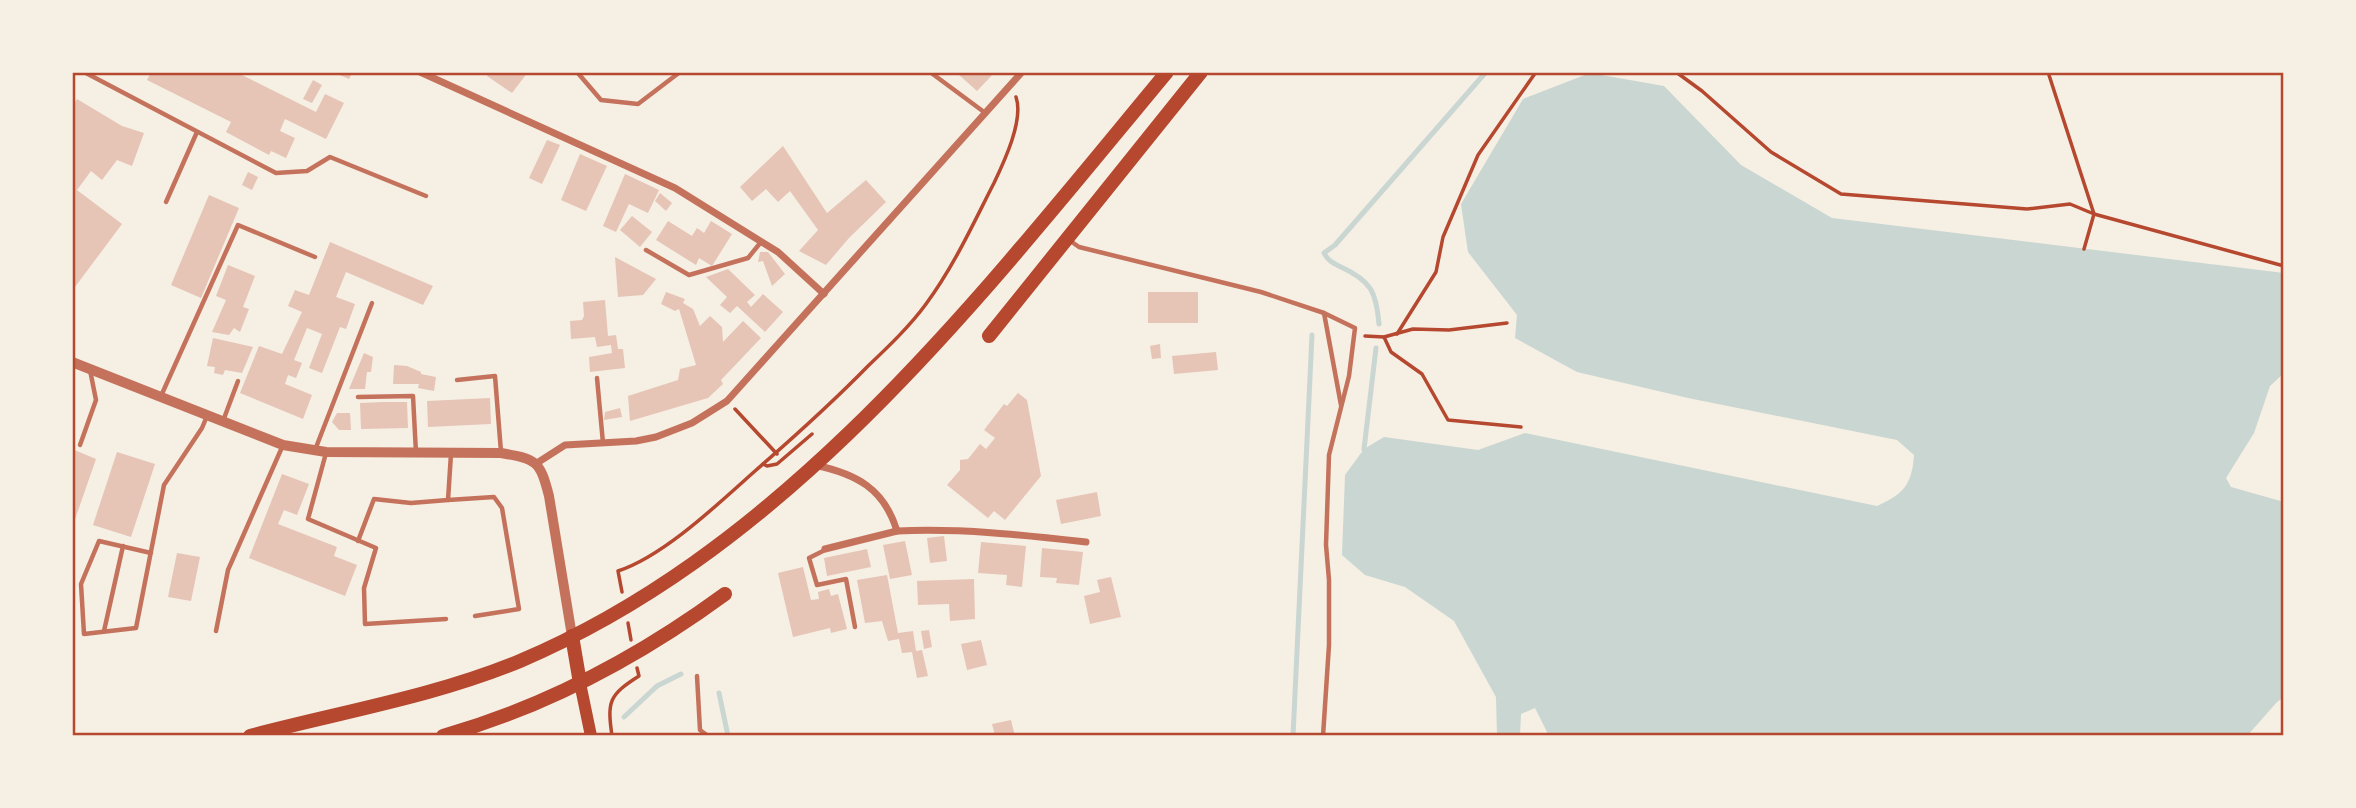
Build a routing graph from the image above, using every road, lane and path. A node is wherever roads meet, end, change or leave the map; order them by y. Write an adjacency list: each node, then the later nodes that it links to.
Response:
1 (85, 72): 14 (lane)
2 (420, 72): 19 (street)
3 (577, 72): 4 (lane)
4 (680, 72)
5 (930, 72): 13 (lane)
6 (1022, 72): 12 (street)
7 (1167, 72): 55 (main road)
8 (1200, 72): 18 (main road)
9 (1536, 72): 29 (path)
10 (1676, 72): 17 (path)
11 (2048, 72): 17 (path)
12 (1008, 87): 13 (street); 52 (path)
13 (984, 113): 24 (street)
14 (197, 132): 15 (lane); 16 (lane)
15 (426, 195)
16 (166, 202)
17 (2094, 214): 20 (path); 23 (path)
18 (1068, 240): 26 (lane); 30 (main road)
19 (762, 241): 21 (lane); 24 (street)
20 (2084, 249)
21 (646, 250)
22 (316, 257): 37 (lane)
23 (2284, 266)
24 (824, 294): 39 (street)
25 (372, 303): 48 (lane)
26 (1324, 313): 28 (lane); 40 (lane)
27 (1507, 323): 29 (path)
28 (1354, 328): 31 (path); 40 (lane)
29 (1397, 334): 31 (path)
30 (989, 336)
31 (1384, 337): 43 (path)
32 (72, 362): 33 (street)
33 (90, 369): 37 (street); 46 (lane)
34 (597, 378): 45 (lane)
35 (457, 380): 50 (lane)
36 (237, 381): 42 (lane)
37 (161, 397): 41 (street)
38 (358, 397): 51 (lane)
39 (727, 401): 45 (street); 52 (path)
40 (1341, 407): 80 (lane)
41 (207, 415): 42 (street); 62 (lane)
42 (222, 421): 47 (street)
43 (1521, 427)
44 (812, 433): 54 (path)
45 (603, 443): 53 (street)
46 (80, 445)
47 (283, 445): 48 (street); 69 (lane)
48 (320, 451): 51 (street); 58 (lane)
49 (451, 453): 50 (street); 51 (street); 56 (lane)
50 (502, 453): 53 (street)
51 (416, 454)
52 (776, 454): 54 (path)
53 (537, 463): 70 (street)
54 (763, 464): 63 (path)
55 (814, 465): 57 (street); 70 (main road)
56 (448, 500): 58 (lane); 65 (lane)
57 (897, 531): 59 (street); 61 (street)
58 (358, 541): 66 (lane)
59 (1086, 542)
60 (123, 546): 62 (lane); 68 (lane); 68 (lane)
61 (825, 550): 67 (lane)
62 (151, 552): 68 (lane)
63 (618, 571)
64 (725, 594): 73 (main road)
65 (475, 616)
66 (446, 619)
67 (855, 627)
68 (104, 631)
69 (216, 631)
70 (572, 636): 73 (main road); 75 (main road)
71 (639, 676): 78 (path)
72 (697, 676): 74 (lane)
73 (580, 683): 76 (main road); 77 (main road)
74 (701, 733): 79 (lane)
75 (250, 736)
76 (443, 736)
77 (591, 736)
78 (612, 736)
79 (708, 736)
80 (1323, 736)

